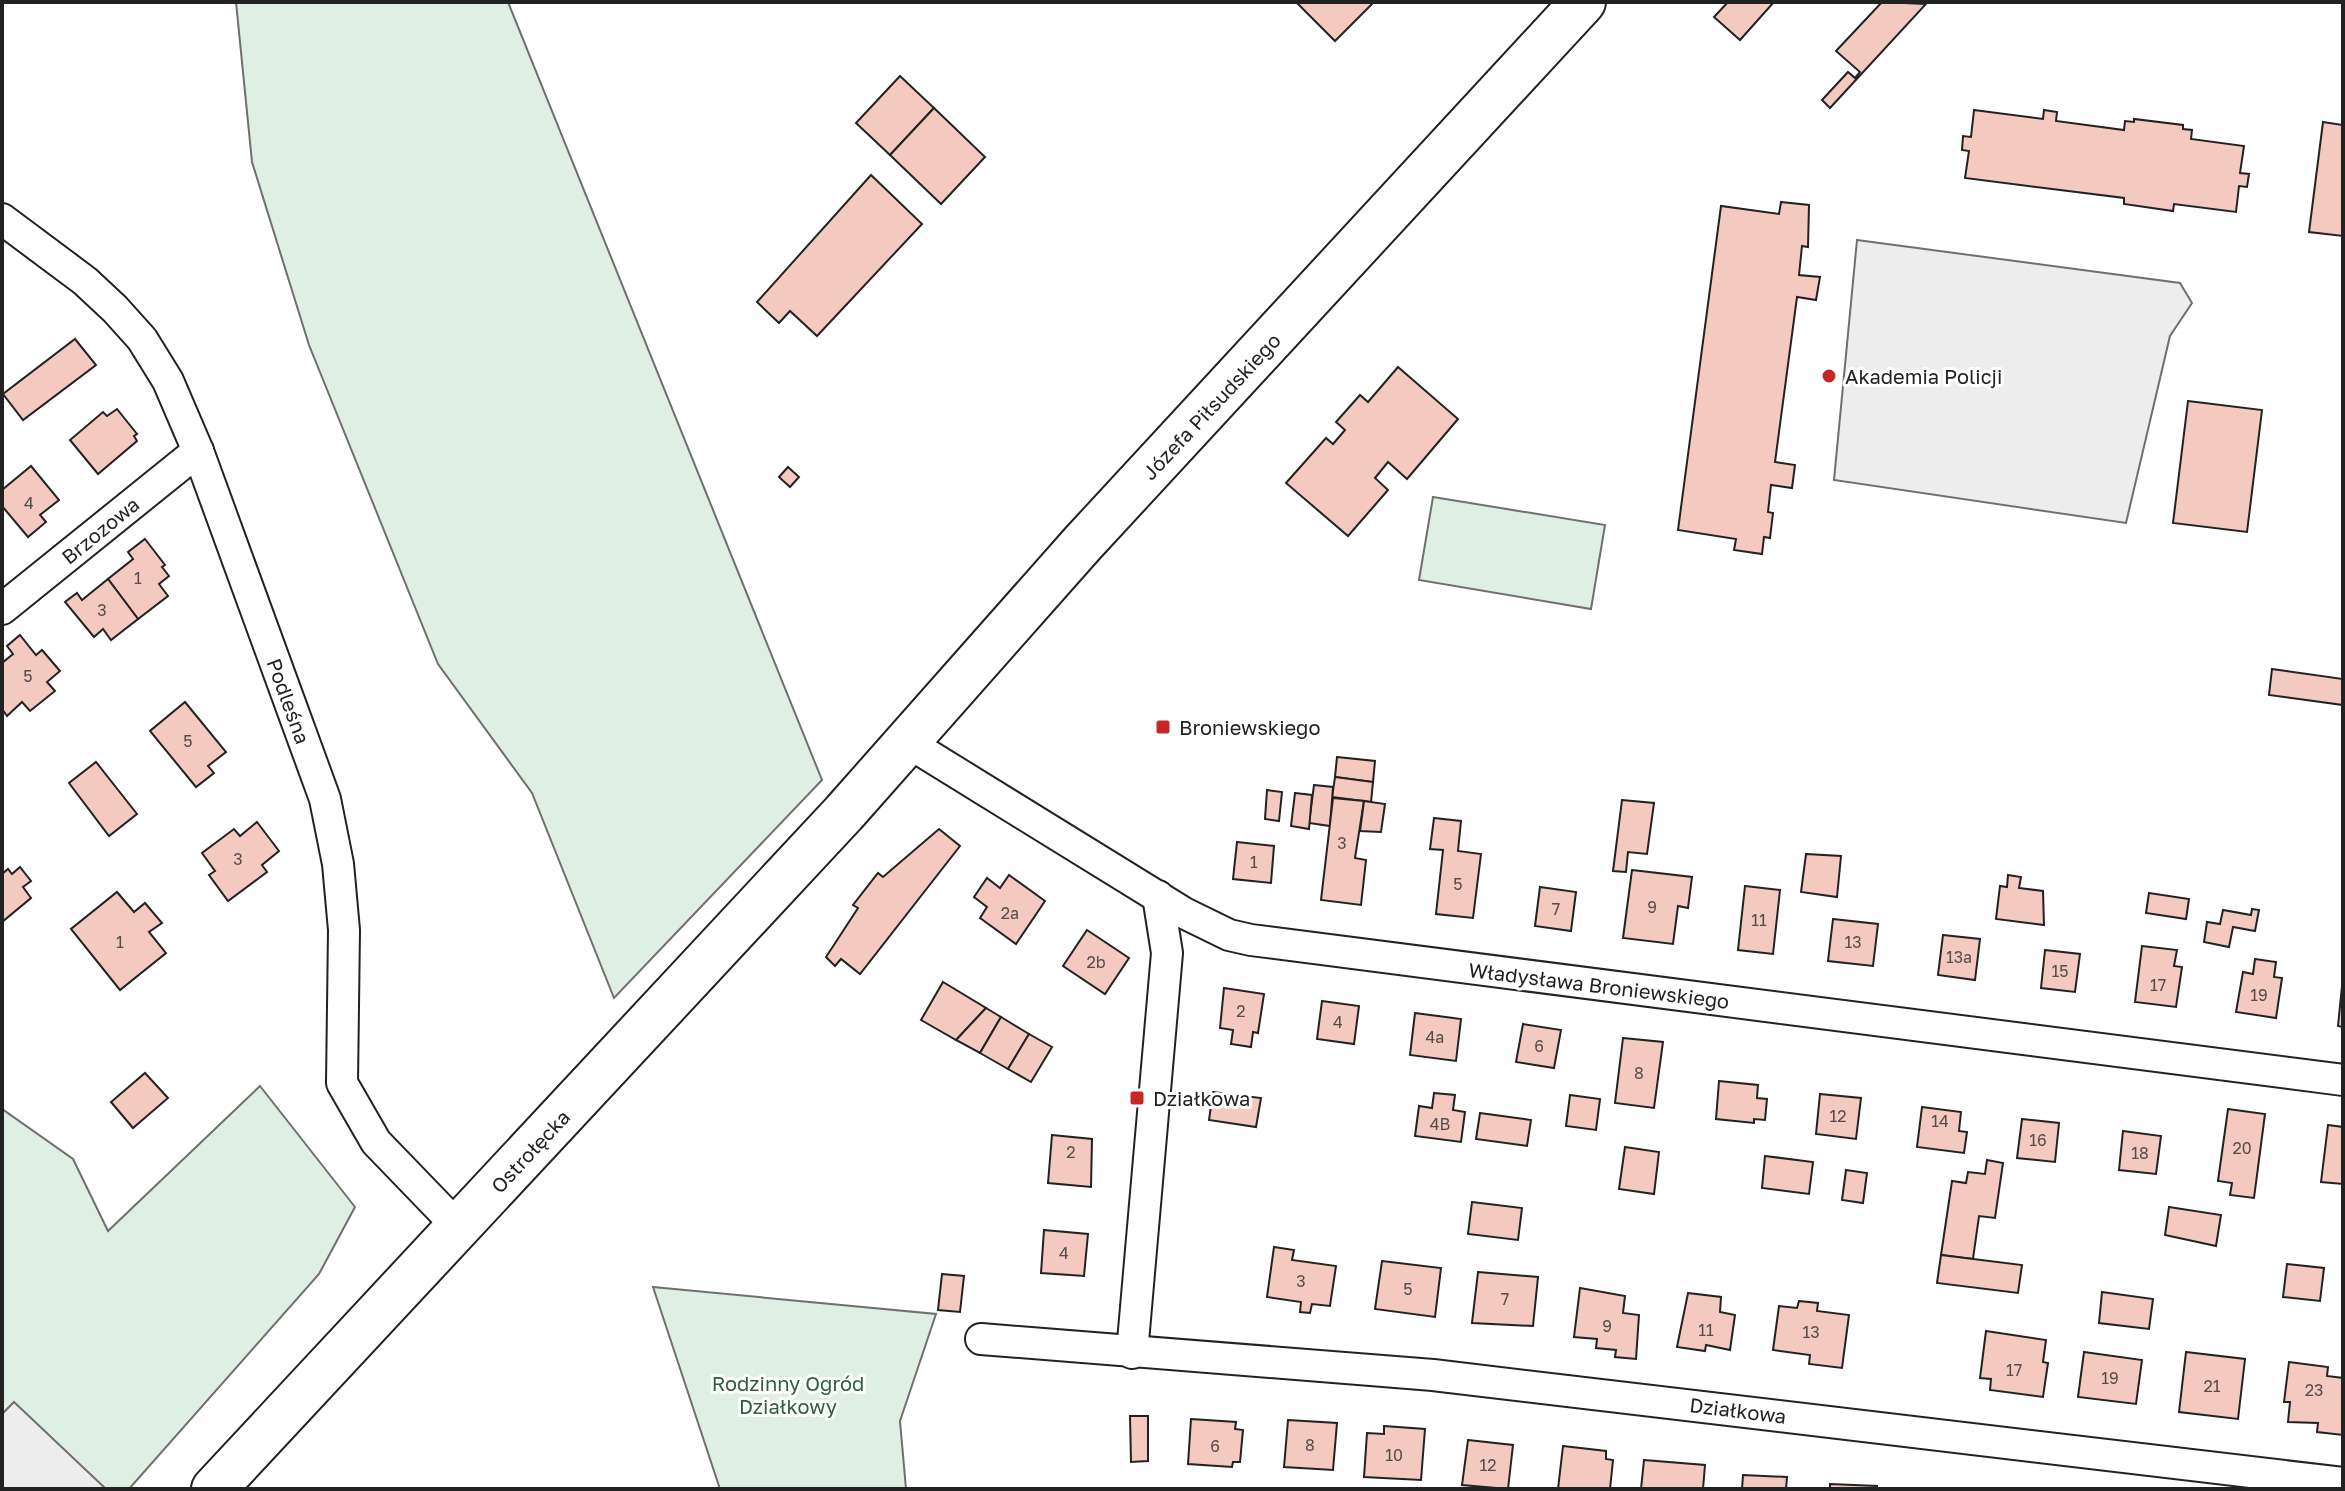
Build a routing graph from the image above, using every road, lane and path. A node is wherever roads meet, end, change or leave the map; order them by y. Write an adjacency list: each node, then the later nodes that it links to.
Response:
1 (1583, 2): 5 (main road, Józefa Piłsudskiego)
2 (2, 219): 3 (street, Podleśna)
3 (198, 451): 4 (street, Brzozowa); 9 (street, Podleśna)
4 (2, 609)
5 (907, 742): 6 (main road, Józefa Piłsudskiego); 7 (street, Władysława Broniewskiego)
6 (844, 813): 9 (main road, Ostrołęcka)
7 (1158, 896): 8 (street, Władysława Broniewskiego); 11 (street)
8 (2343, 1080)
9 (459, 1228): 13 (main road, Ostrołęcka)
10 (981, 1339): 11 (street, Działkowa)
11 (1132, 1353): 12 (street, Działkowa)
12 (2343, 1483)
13 (214, 1489)

